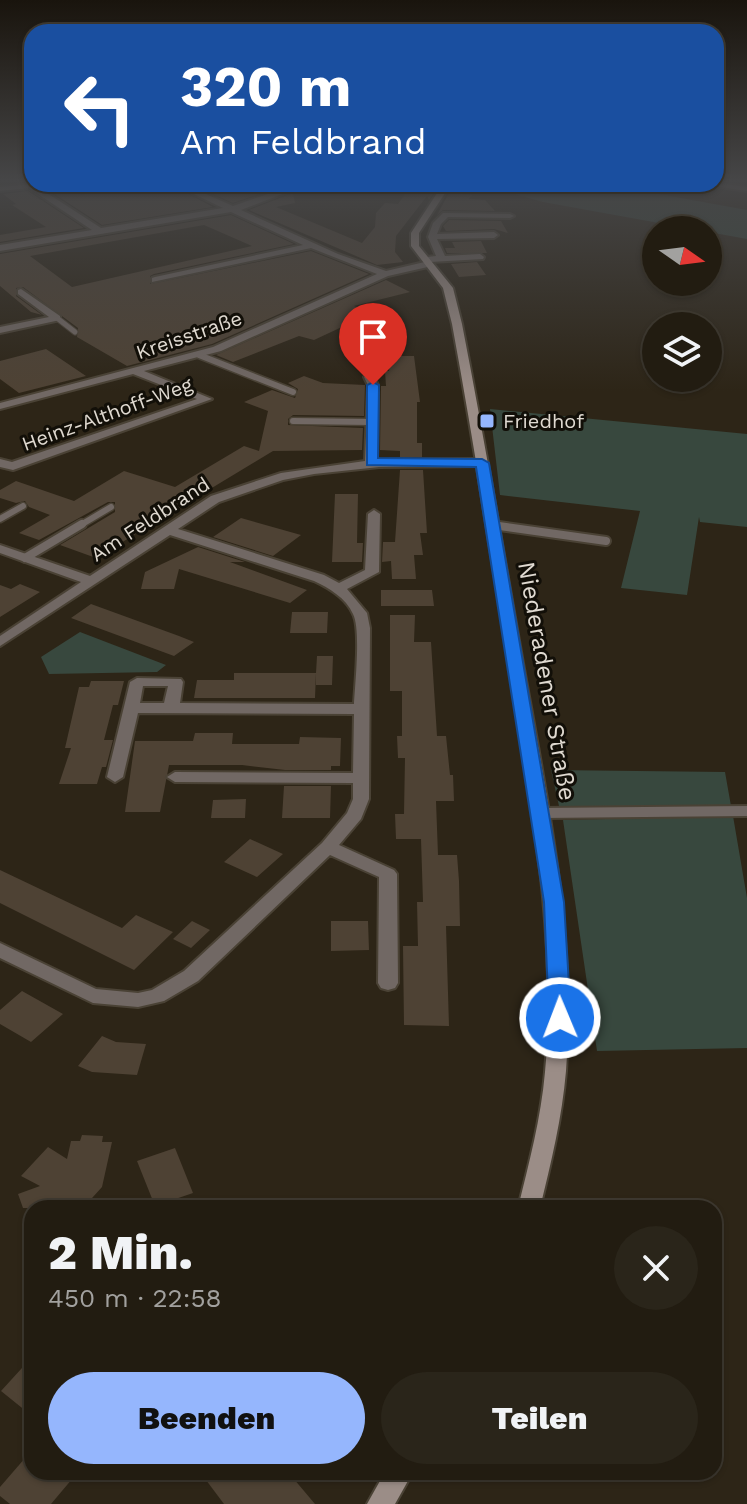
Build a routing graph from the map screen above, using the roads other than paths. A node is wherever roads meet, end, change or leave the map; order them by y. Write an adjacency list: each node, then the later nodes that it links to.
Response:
1 (290, 250): 8 (street)
2 (326, 250): 7 (street)
3 (420, 250): 6 (street, Niederadener Straße)
4 (431, 250): 6 (street)
5 (480, 257): 6 (street, Kreisstraße)
6 (431, 260): 7 (street, Kreisstraße); 24 (street, Niederadener Straße)
7 (385, 274): 13 (street, Kreisstraße)
8 (155, 280)
9 (21, 292): 10 (street)
10 (57, 318): 11 (street); 12 (lane)
11 (0, 330)
12 (75, 332)
13 (199, 355): 14 (street, Kreisstraße); 16 (lane)
14 (137, 372): 18 (street, Kreisstraße); 23 (street, Heinz-Althoff-Weg)
15 (369, 377): 21 (street)
16 (293, 392)
17 (0, 393): 18 (street)
18 (13, 403): 19 (street, Kreisstraße)
19 (0, 406)
20 (293, 421): 21 (lane)
21 (371, 422): 22 (street)
22 (371, 462): 24 (street, Am Feldbrand); 30 (street, Am Feldbrand)
23 (0, 463)
24 (482, 463): 29 (street, Niederadener Straße)
25 (23, 506): 28 (lane)
26 (111, 507): 33 (lane)
27 (374, 514): 35 (street)
28 (0, 519)
29 (492, 525): 31 (lane); 44 (street, Niederadener Straße)
30 (168, 530): 34 (street, Am Feldbrand); 35 (street)
31 (606, 541)
32 (0, 549): 33 (street, Am Feldbrand)
33 (25, 558): 34 (street, Am Feldbrand)
34 (90, 581): 36 (street, Am Feldbrand)
35 (339, 588): 39 (street)
36 (0, 642)
37 (131, 708): 38 (street); 38 (street); 40 (street)
38 (171, 708): 39 (street)
39 (362, 709): 42 (street)
40 (115, 777)
41 (175, 777): 42 (street)
42 (361, 778): 45 (street)
43 (747, 811): 44 (lane)
44 (541, 813): 48 (street, Niederadener Straße)
45 (328, 847): 46 (street); 47 (street)
46 (0, 950)
47 (388, 983)
48 (531, 1200)
49 (395, 1480): 50 (street)
50 (380, 1504)

